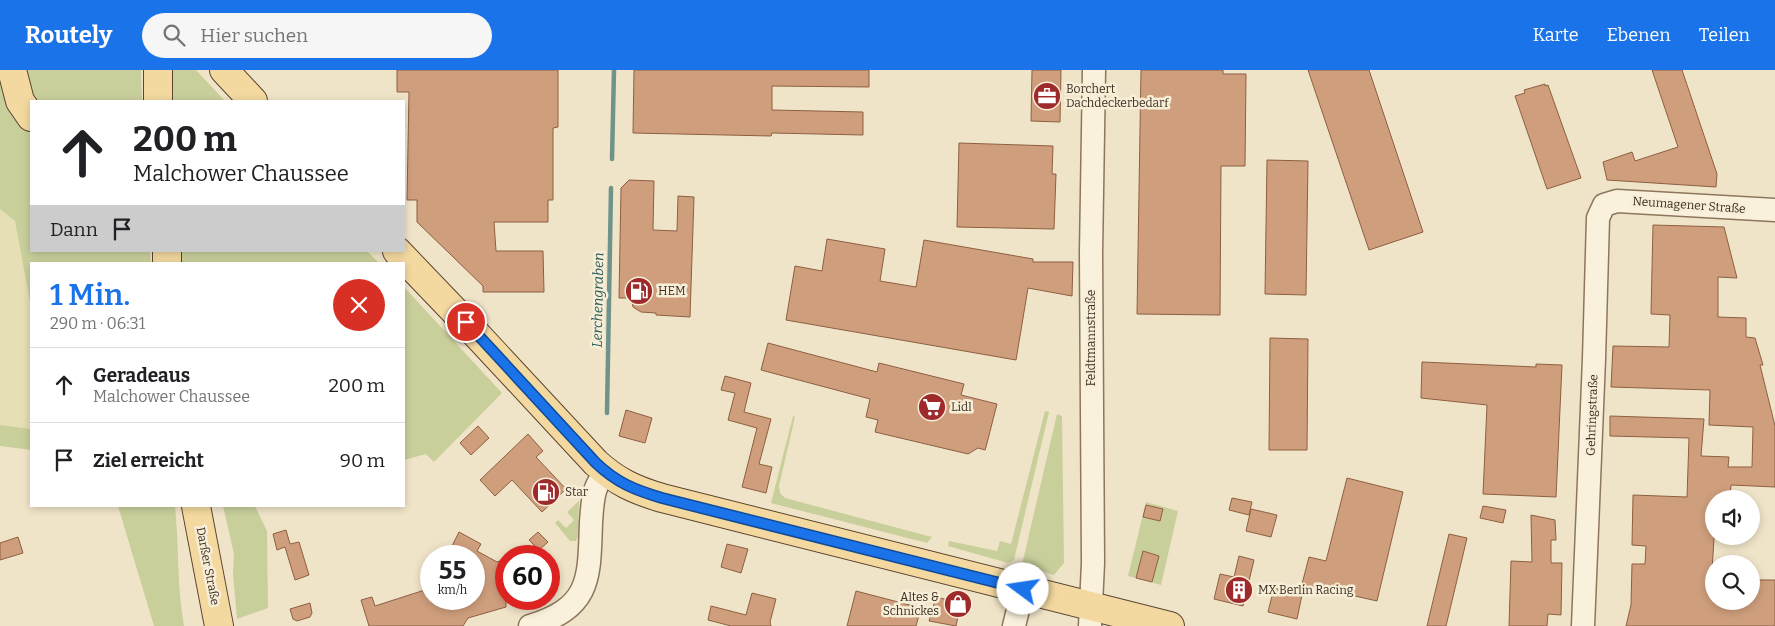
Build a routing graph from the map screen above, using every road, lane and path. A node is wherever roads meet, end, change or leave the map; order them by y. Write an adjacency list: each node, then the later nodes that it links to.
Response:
1 (12, 70): 5 (main road)
2 (224, 70): 4 (main road)
3 (1094, 70): 12 (street, Feldtmannstraße)
4 (253, 100)
5 (30, 116)
6 (1604, 205): 7 (street, Neumagener Straße); 17 (street, Gehringstraße)
7 (1775, 210)
8 (398, 252): 9 (main road)
9 (601, 467): 11 (main road); 14 (street)
10 (196, 507): 13 (main road, Darßer Straße)
11 (1023, 589): 12 (main road); 15 (street)
12 (1091, 616): 16 (main road)
13 (219, 626)
14 (530, 626)
15 (1014, 626)
16 (1170, 626)
17 (1583, 626)

